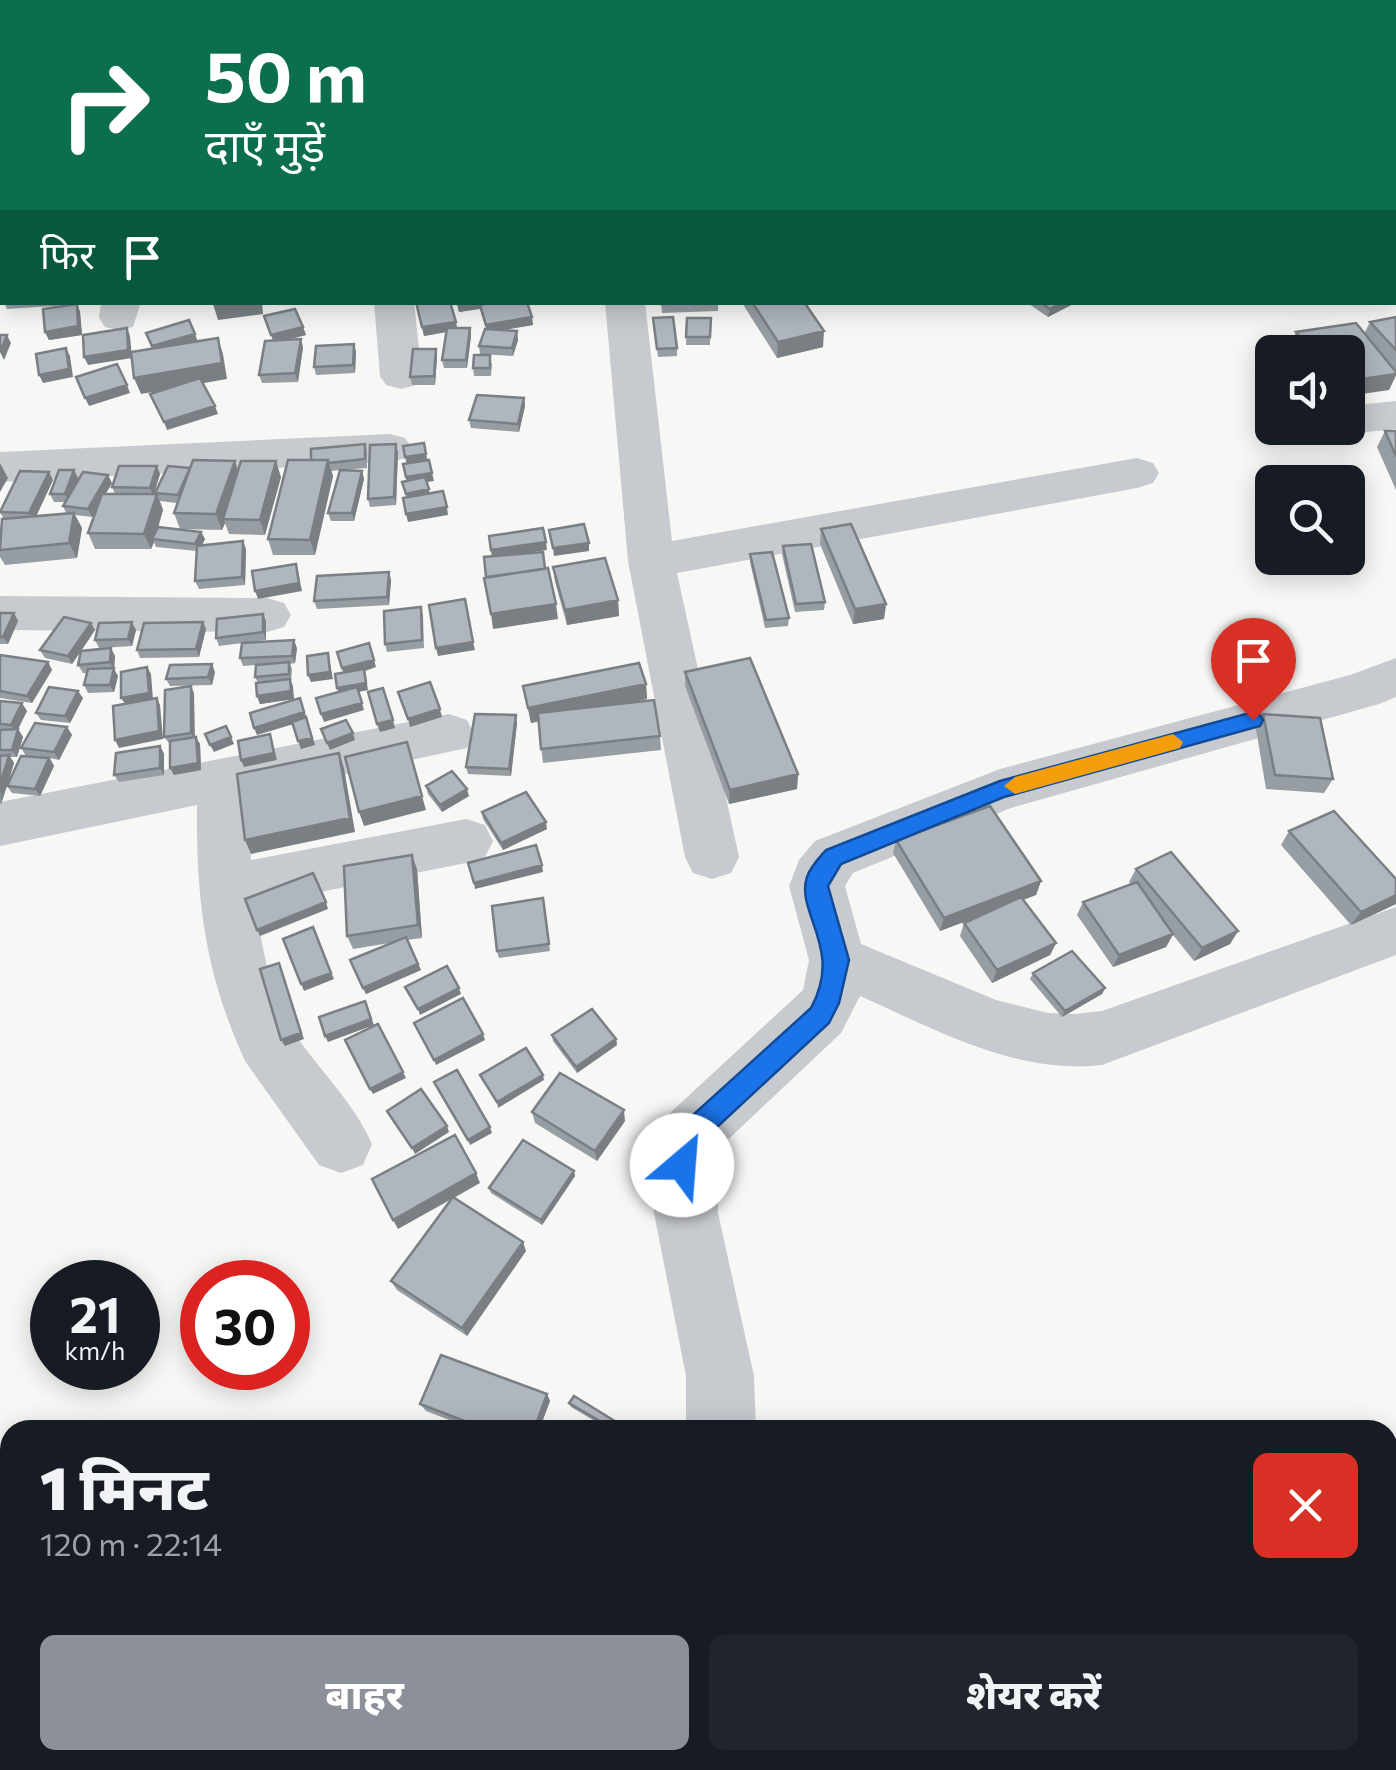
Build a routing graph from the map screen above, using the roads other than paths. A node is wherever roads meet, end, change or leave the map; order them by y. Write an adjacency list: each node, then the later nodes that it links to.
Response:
1 (394, 305): 3 (street)
2 (625, 305): 9 (street)
3 (401, 376)
4 (1396, 415): 5 (street)
5 (1365, 418)
6 (390, 448): 7 (street)
7 (0, 467)
8 (1137, 473): 9 (street)
9 (650, 561): 17 (street)
10 (0, 613): 11 (street)
11 (267, 615)
12 (1396, 678): 20 (street)
13 (449, 734): 14 (street)
14 (223, 780): 15 (street); 18 (street)
15 (0, 824)
16 (466, 841): 18 (street)
17 (712, 857)
18 (224, 888): 21 (street)
19 (1396, 931): 20 (street)
20 (837, 960): 22 (street)
21 (341, 1144)
22 (721, 1420)

